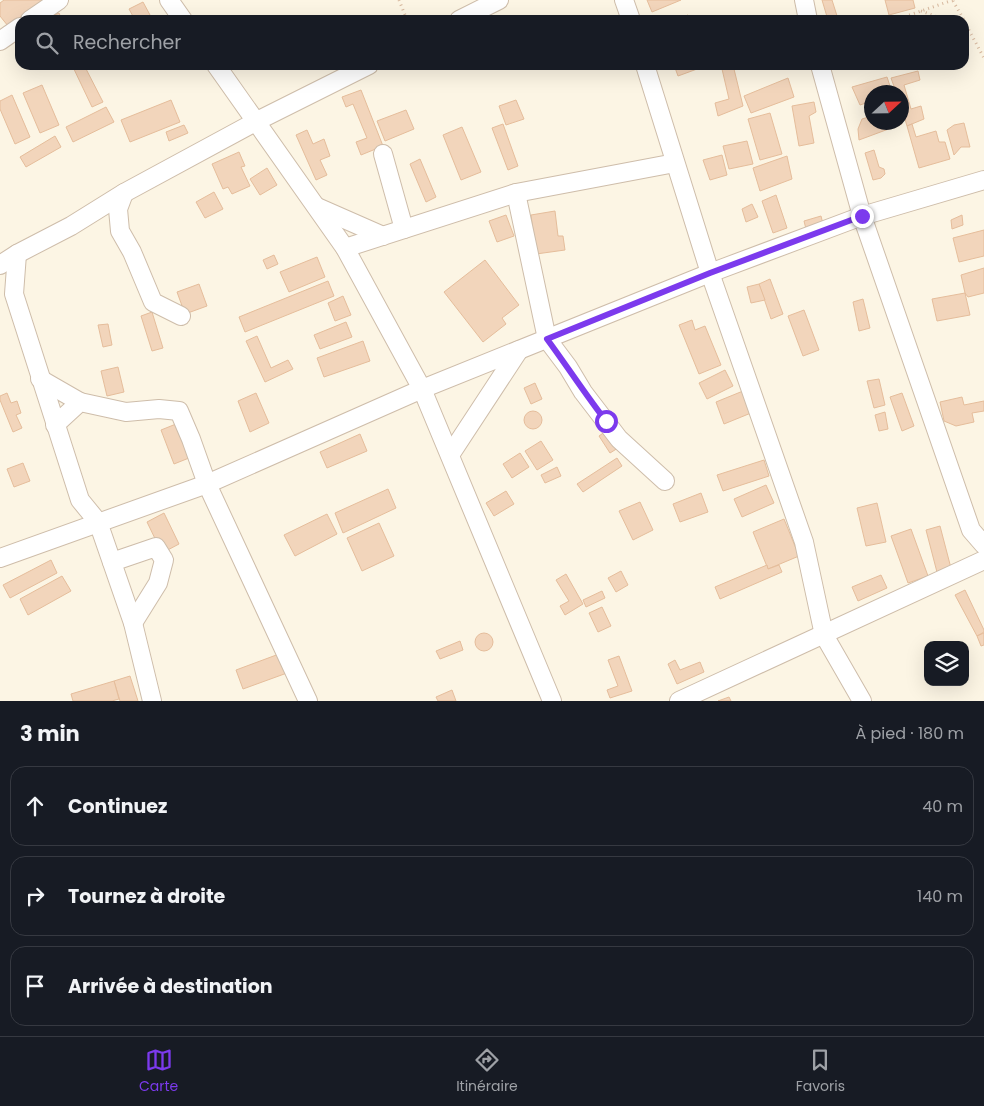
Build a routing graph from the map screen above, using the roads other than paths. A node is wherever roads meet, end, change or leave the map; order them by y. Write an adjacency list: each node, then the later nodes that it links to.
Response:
1 (59, 0): 6 (street)
2 (169, 0): 7 (street)
3 (498, 0): 8 (street)
4 (624, 0): 9 (street)
5 (804, 0): 10 (street)
6 (37, 15)
7 (180, 15)
8 (469, 15)
9 (629, 15)
10 (807, 15)
11 (15, 30): 12 (street)
12 (0, 41)
13 (220, 70): 17 (street)
14 (359, 70): 17 (street)
15 (647, 70): 19 (street)
16 (821, 70): 24 (street)
17 (257, 121): 21 (street); 23 (street)
18 (383, 154): 25 (street)
19 (675, 163): 22 (street); 30 (street)
20 (984, 180): 24 (street)
21 (124, 193): 28 (street); 32 (street)
22 (516, 193): 25 (street); 33 (street)
23 (317, 207): 26 (street); 27 (street)
24 (862, 216): 30 (street); 43 (street)
25 (404, 229): 26 (street)
26 (383, 236): 27 (street)
27 (345, 248): 36 (street)
28 (17, 254): 29 (street); 31 (street)
29 (0, 264)
30 (710, 273): 33 (street); 48 (street)
31 (7, 283): 35 (street)
32 (181, 316)
33 (547, 339): 34 (street); 40 (street)
34 (519, 350): 36 (street); 39 (street)
35 (40, 379): 37 (street); 38 (street)
36 (422, 389): 39 (street); 41 (street)
37 (80, 402): 38 (street); 41 (street)
38 (55, 425): 42 (street)
39 (450, 455): 51 (street)
40 (664, 481)
41 (207, 484): 42 (street); 50 (street)
42 (98, 522): 44 (street); 46 (street)
43 (984, 545)
44 (0, 557)
45 (984, 560): 48 (street)
46 (112, 562): 47 (street); 47 (street)
47 (133, 623): 49 (street)
48 (824, 635): 52 (street); 53 (street)
49 (152, 701)
50 (308, 701)
51 (552, 701)
52 (679, 701)
53 (862, 701)

